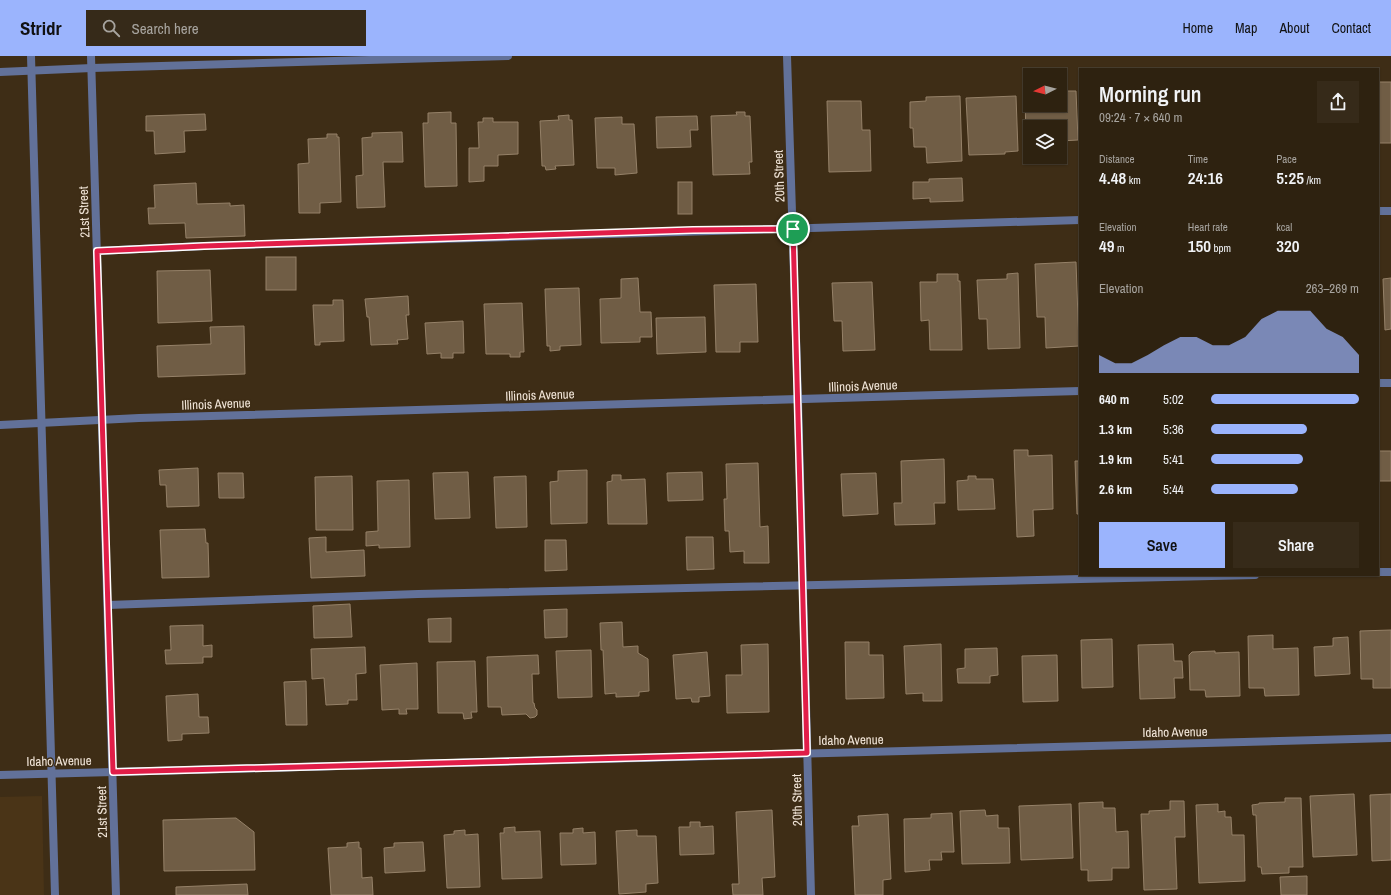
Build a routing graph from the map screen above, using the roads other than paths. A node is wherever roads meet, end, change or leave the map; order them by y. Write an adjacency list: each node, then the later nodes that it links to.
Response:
1 (30, 56): 6 (street)
2 (91, 56): 5 (street, 21st Street)
3 (508, 56): 5 (street)
4 (787, 56): 11 (street, 20th Street)
5 (92, 68): 6 (street); 12 (street, 21st Street)
6 (31, 71): 7 (street); 18 (street)
7 (0, 72)
8 (1379, 211): 9 (street)
9 (1391, 211)
10 (1079, 220): 11 (street)
11 (793, 229): 12 (street); 16 (street, 20th Street)
12 (97, 251): 17 (street, 21st Street)
13 (1379, 383): 14 (street)
14 (1391, 383)
15 (1079, 391): 16 (street, Illinois Avenue)
16 (798, 400): 17 (street, Illinois Avenue); 23 (street, 20th Street)
17 (103, 420): 18 (street, Illinois Avenue); 24 (street, 21st Street)
18 (41, 424): 19 (street, Illinois Avenue); 28 (street)
19 (0, 425)
20 (1379, 572): 21 (street)
21 (1391, 572)
22 (1210, 576): 23 (street)
23 (803, 585): 24 (street); 26 (street, 20th Street)
24 (108, 606): 27 (street, 21st Street)
25 (1391, 738): 26 (street, Idaho Avenue)
26 (807, 753): 27 (street, Idaho Avenue); 32 (street, 20th Street)
27 (113, 772): 28 (street, Idaho Avenue); 31 (street, 21st Street)
28 (51, 773): 29 (street, Idaho Avenue); 30 (street)
29 (0, 775)
30 (54, 895)
31 (116, 895)
32 (811, 895)

